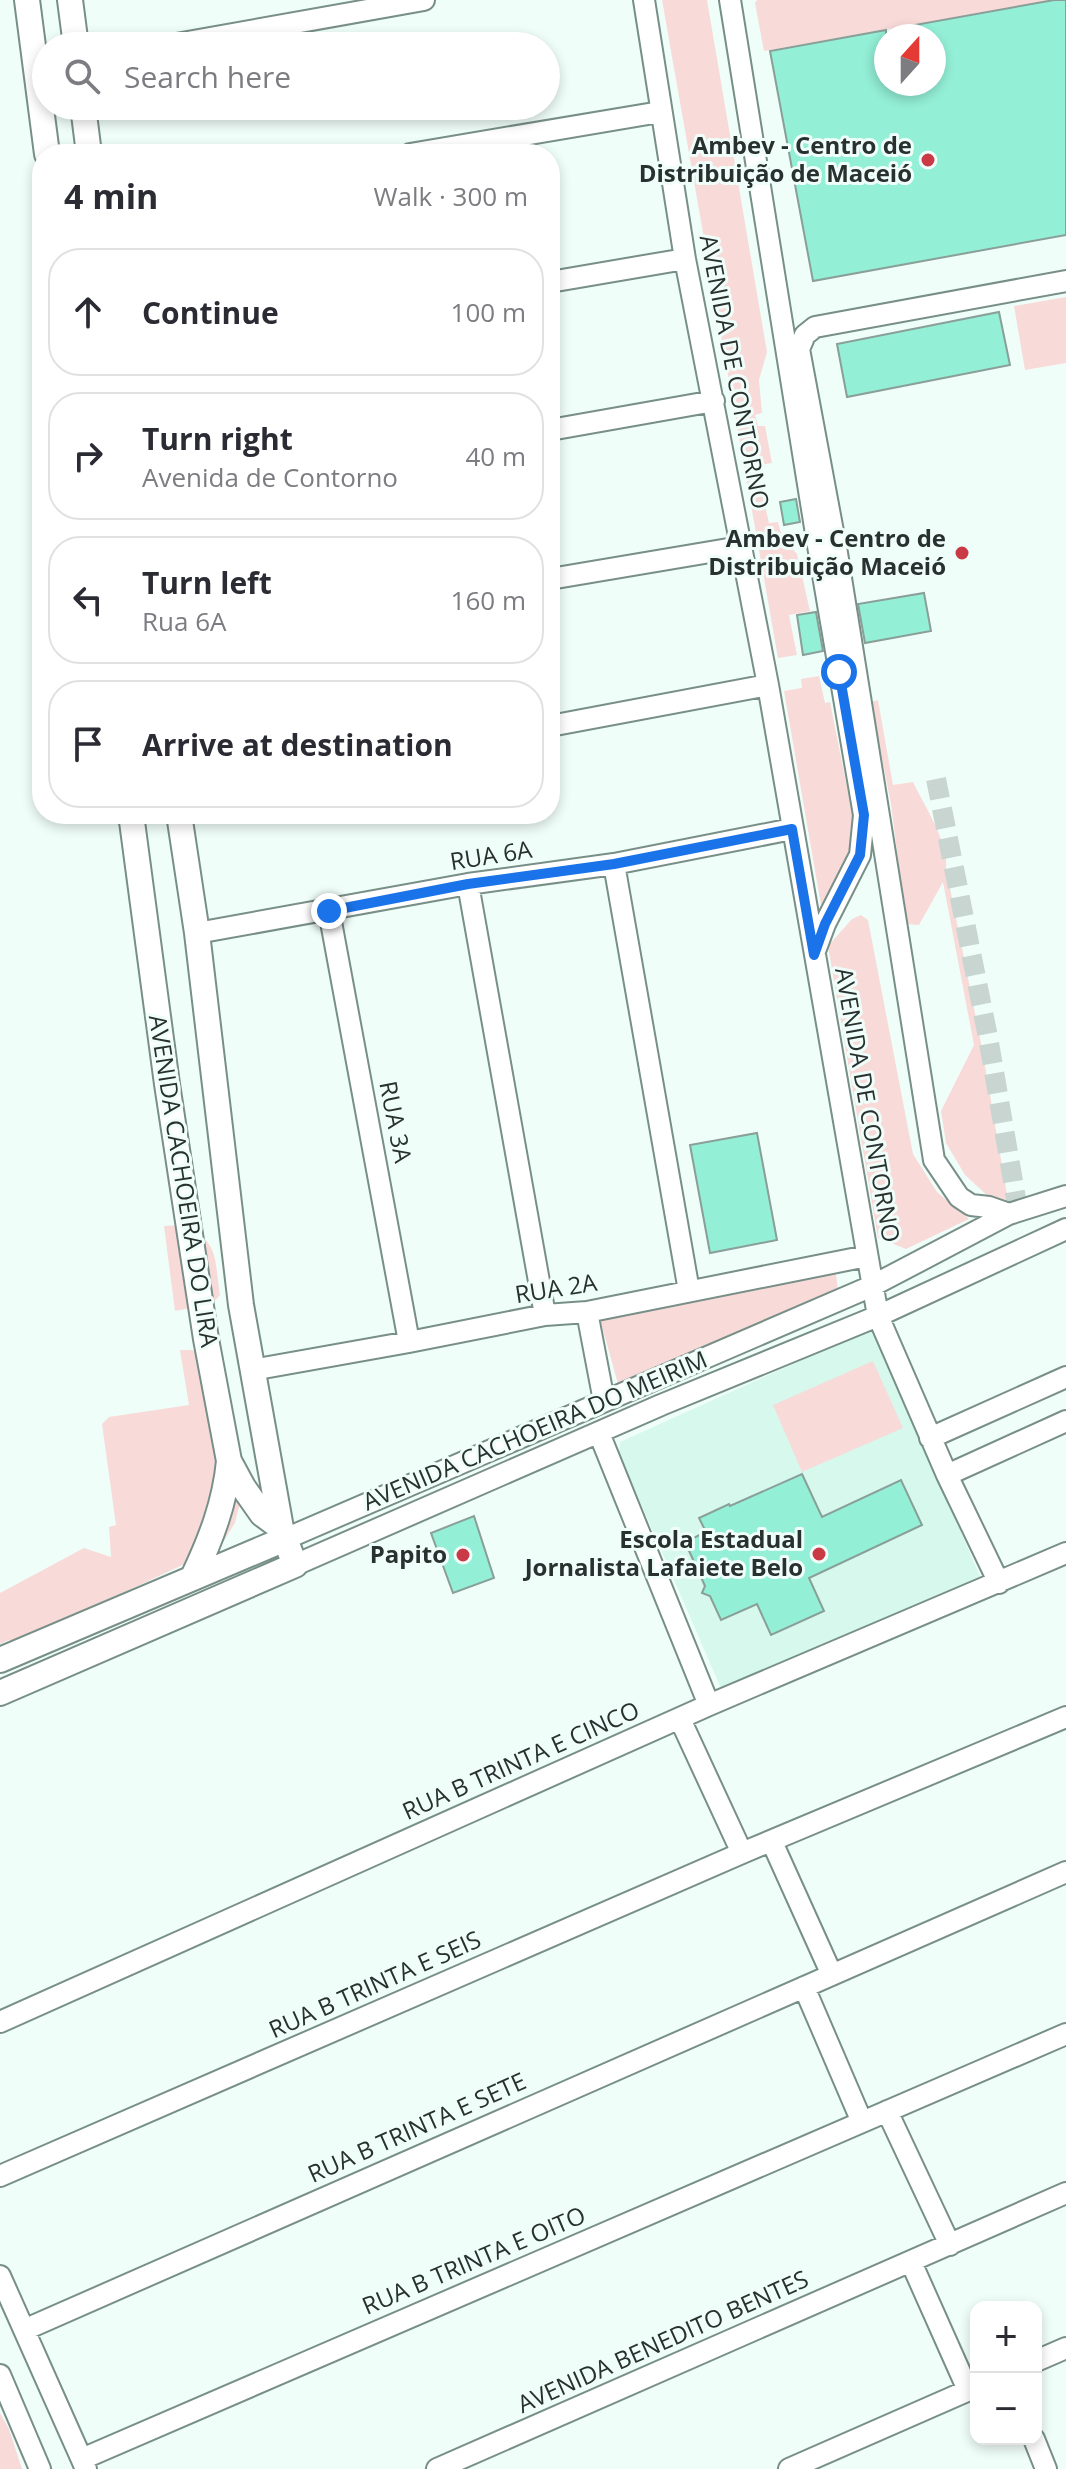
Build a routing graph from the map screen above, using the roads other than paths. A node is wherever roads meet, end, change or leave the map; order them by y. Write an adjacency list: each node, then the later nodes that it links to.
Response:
1 (27, 0): 8 (main road)
2 (70, 0): 6 (main road)
3 (424, 0): 7 (street)
4 (644, 0): 9 (street, AVENIDA DE CONTORNO)
5 (730, 0): 31 (street)
6 (74, 32)
7 (244, 32)
8 (32, 38)
9 (660, 112): 14 (street); 15 (street, AVENIDA DE CONTORNO)
10 (43, 120): 12 (main road)
11 (85, 120): 13 (main road)
12 (46, 144)
13 (88, 144)
14 (470, 144)
15 (685, 259): 16 (street); 18 (street, AVENIDA DE CONTORNO)
16 (560, 280)
17 (1066, 281): 33 (street)
18 (714, 401): 19 (street); 20 (street, AVENIDA DE CONTORNO)
19 (560, 428)
20 (740, 547): 21 (street); 22 (street, AVENIDA DE CONTORNO)
21 (560, 577)
22 (768, 685): 23 (street); 26 (street, AVENIDA DE CONTORNO)
23 (560, 724)
24 (132, 824): 48 (main road, AVENIDA CACHOEIRA DO LIRA)
25 (181, 824): 30 (main road, AVENIDA CACHOEIRA DO LIRA)
26 (792, 829): 27 (street, RUA 6A); 31 (street, AVENIDA DE CONTORNO)
27 (614, 864): 28 (street, RUA 6A); 37 (street)
28 (468, 884): 29 (street, RUA 6A); 39 (street)
29 (329, 911): 30 (street, RUA 6A); 41 (street, RUA 3A)
30 (197, 933): 42 (main road, AVENIDA CACHOEIRA DO LIRA)
31 (814, 955): 35 (street, AVENIDA DE CONTORNO)
32 (1066, 1196): 33 (street, AVENIDA CACHOEIRA DO MEIRIM)
33 (1009, 1214): 36 (street, AVENIDA CACHOEIRA DO MEIRIM)
34 (1066, 1229): 40 (street, AVENIDA CACHOEIRA DO MEIRIM)
35 (867, 1256): 36 (street, AVENIDA DE CONTORNO); 37 (street, RUA 2A)
36 (872, 1286): 40 (street, AVENIDA DE CONTORNO); 44 (street, AVENIDA CACHOEIRA DO MEIRIM)
37 (689, 1291): 38 (street, RUA 2A)
38 (587, 1312): 39 (street, RUA 2A); 44 (street)
39 (545, 1315): 41 (street, RUA 2A)
40 (878, 1316): 46 (street, AVENIDA CACHOEIRA DO MEIRIM); 47 (street, AVENIDA DE CONTORNO)
41 (409, 1342): 42 (street, RUA 2A)
42 (252, 1370): 49 (main road, AVENIDA CACHOEIRA DO LIRA)
43 (1066, 1377): 47 (street)
44 (604, 1401): 51 (street, AVENIDA CACHOEIRA DO MEIRIM)
45 (1066, 1421): 50 (street)
46 (599, 1433): 53 (street, AVENIDA CACHOEIRA DO MEIRIM); 58 (street)
47 (930, 1438): 50 (street, AVENIDA DE CONTORNO)
48 (231, 1465): 49 (main road); 51 (main road, AVENIDA CACHOEIRA DO LIRA); 54 (main road)
49 (269, 1466): 51 (main road, AVENIDA CACHOEIRA DO LIRA)
50 (947, 1475): 55 (street, AVENIDA DE CONTORNO)
51 (283, 1534): 53 (main road, AVENIDA CACHOEIRA DO LIRA); 54 (main road, AVENIDA CACHOEIRA DO MEIRIM)
52 (1066, 1553): 55 (street, RUA B TRINTA E CINCO)
53 (295, 1565): 57 (main road, AVENIDA CACHOEIRA DO MEIRIM)
54 (193, 1577): 56 (main road, AVENIDA CACHOEIRA DO MEIRIM)
55 (999, 1583): 58 (street, RUA B TRINTA E CINCO)
56 (0, 1660)
57 (0, 1693)
58 (709, 1705): 60 (street, RUA B TRINTA E CINCO)
59 (1066, 1717): 61 (street, RUA B TRINTA E SEIS)
60 (680, 1719): 62 (street); 66 (street, RUA B TRINTA E CINCO)
61 (772, 1842): 62 (street, RUA B TRINTA E SEIS); 64 (street)
62 (742, 1853): 70 (street, RUA B TRINTA E SEIS)
63 (1066, 1872): 64 (street, RUA B TRINTA E SETE)
64 (832, 1975): 65 (street, RUA B TRINTA E SETE)
65 (804, 1987): 69 (street); 75 (street, RUA B TRINTA E SETE)
66 (0, 2022)
67 (1066, 2034): 68 (street, RUA B TRINTA E OITO)
68 (887, 2111): 69 (street, RUA B TRINTA E OITO); 72 (street)
69 (862, 2122): 83 (street, RUA B TRINTA E OITO)
70 (0, 2176)
71 (1066, 2193): 72 (street, AVENIDA BENEDITO BENTES)
72 (950, 2245): 73 (street, AVENIDA BENEDITO BENTES)
73 (911, 2262): 79 (street); 82 (street, AVENIDA BENEDITO BENTES)
74 (0, 2276): 75 (street)
75 (24, 2330): 83 (street)
76 (1066, 2348): 77 (street)
77 (1042, 2358)
78 (0, 2375): 84 (street)
79 (970, 2385)
80 (970, 2390): 86 (street)
81 (1036, 2445): 87 (street)
82 (477, 2461): 85 (street, AVENIDA BENEDITO BENTES)
83 (84, 2464)
84 (40, 2469)
85 (437, 2469)
86 (789, 2469)
87 (1046, 2469)

